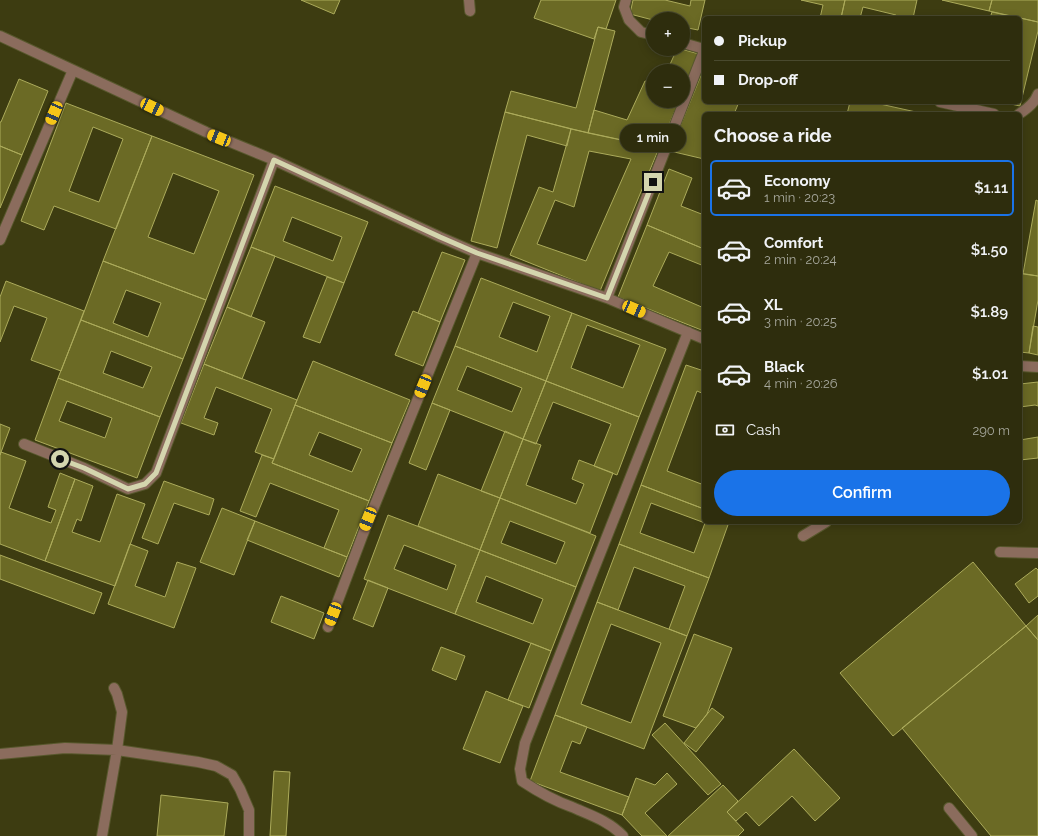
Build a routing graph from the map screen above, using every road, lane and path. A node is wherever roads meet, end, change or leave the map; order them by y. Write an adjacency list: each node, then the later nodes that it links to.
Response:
1 (469, 0): 3 (street)
2 (626, 0): 4 (street)
3 (470, 11)
4 (646, 33)
5 (0, 36): 9 (street)
6 (690, 45): 7 (street)
7 (702, 49)
8 (702, 55): 17 (street)
9 (73, 70): 14 (street); 15 (street)
10 (1038, 94): 13 (street)
11 (949, 104): 12 (street)
12 (985, 112)
13 (1022, 112)
14 (274, 160): 16 (street); 22 (street)
15 (0, 240)
16 (477, 253): 17 (street); 27 (street)
17 (607, 298): 18 (street)
18 (688, 332): 19 (street); 34 (street)
19 (702, 338)
20 (1022, 366): 21 (street)
21 (1038, 366)
22 (24, 444)
23 (823, 524): 24 (street)
24 (803, 536)
25 (1000, 552): 26 (street)
26 (1038, 553)
27 (328, 627)
28 (114, 688): 29 (street)
29 (117, 750): 30 (street); 32 (street); 33 (street)
30 (0, 754)
31 (949, 808): 35 (street)
32 (102, 836)
33 (249, 836)
34 (623, 836)
35 (972, 836)

